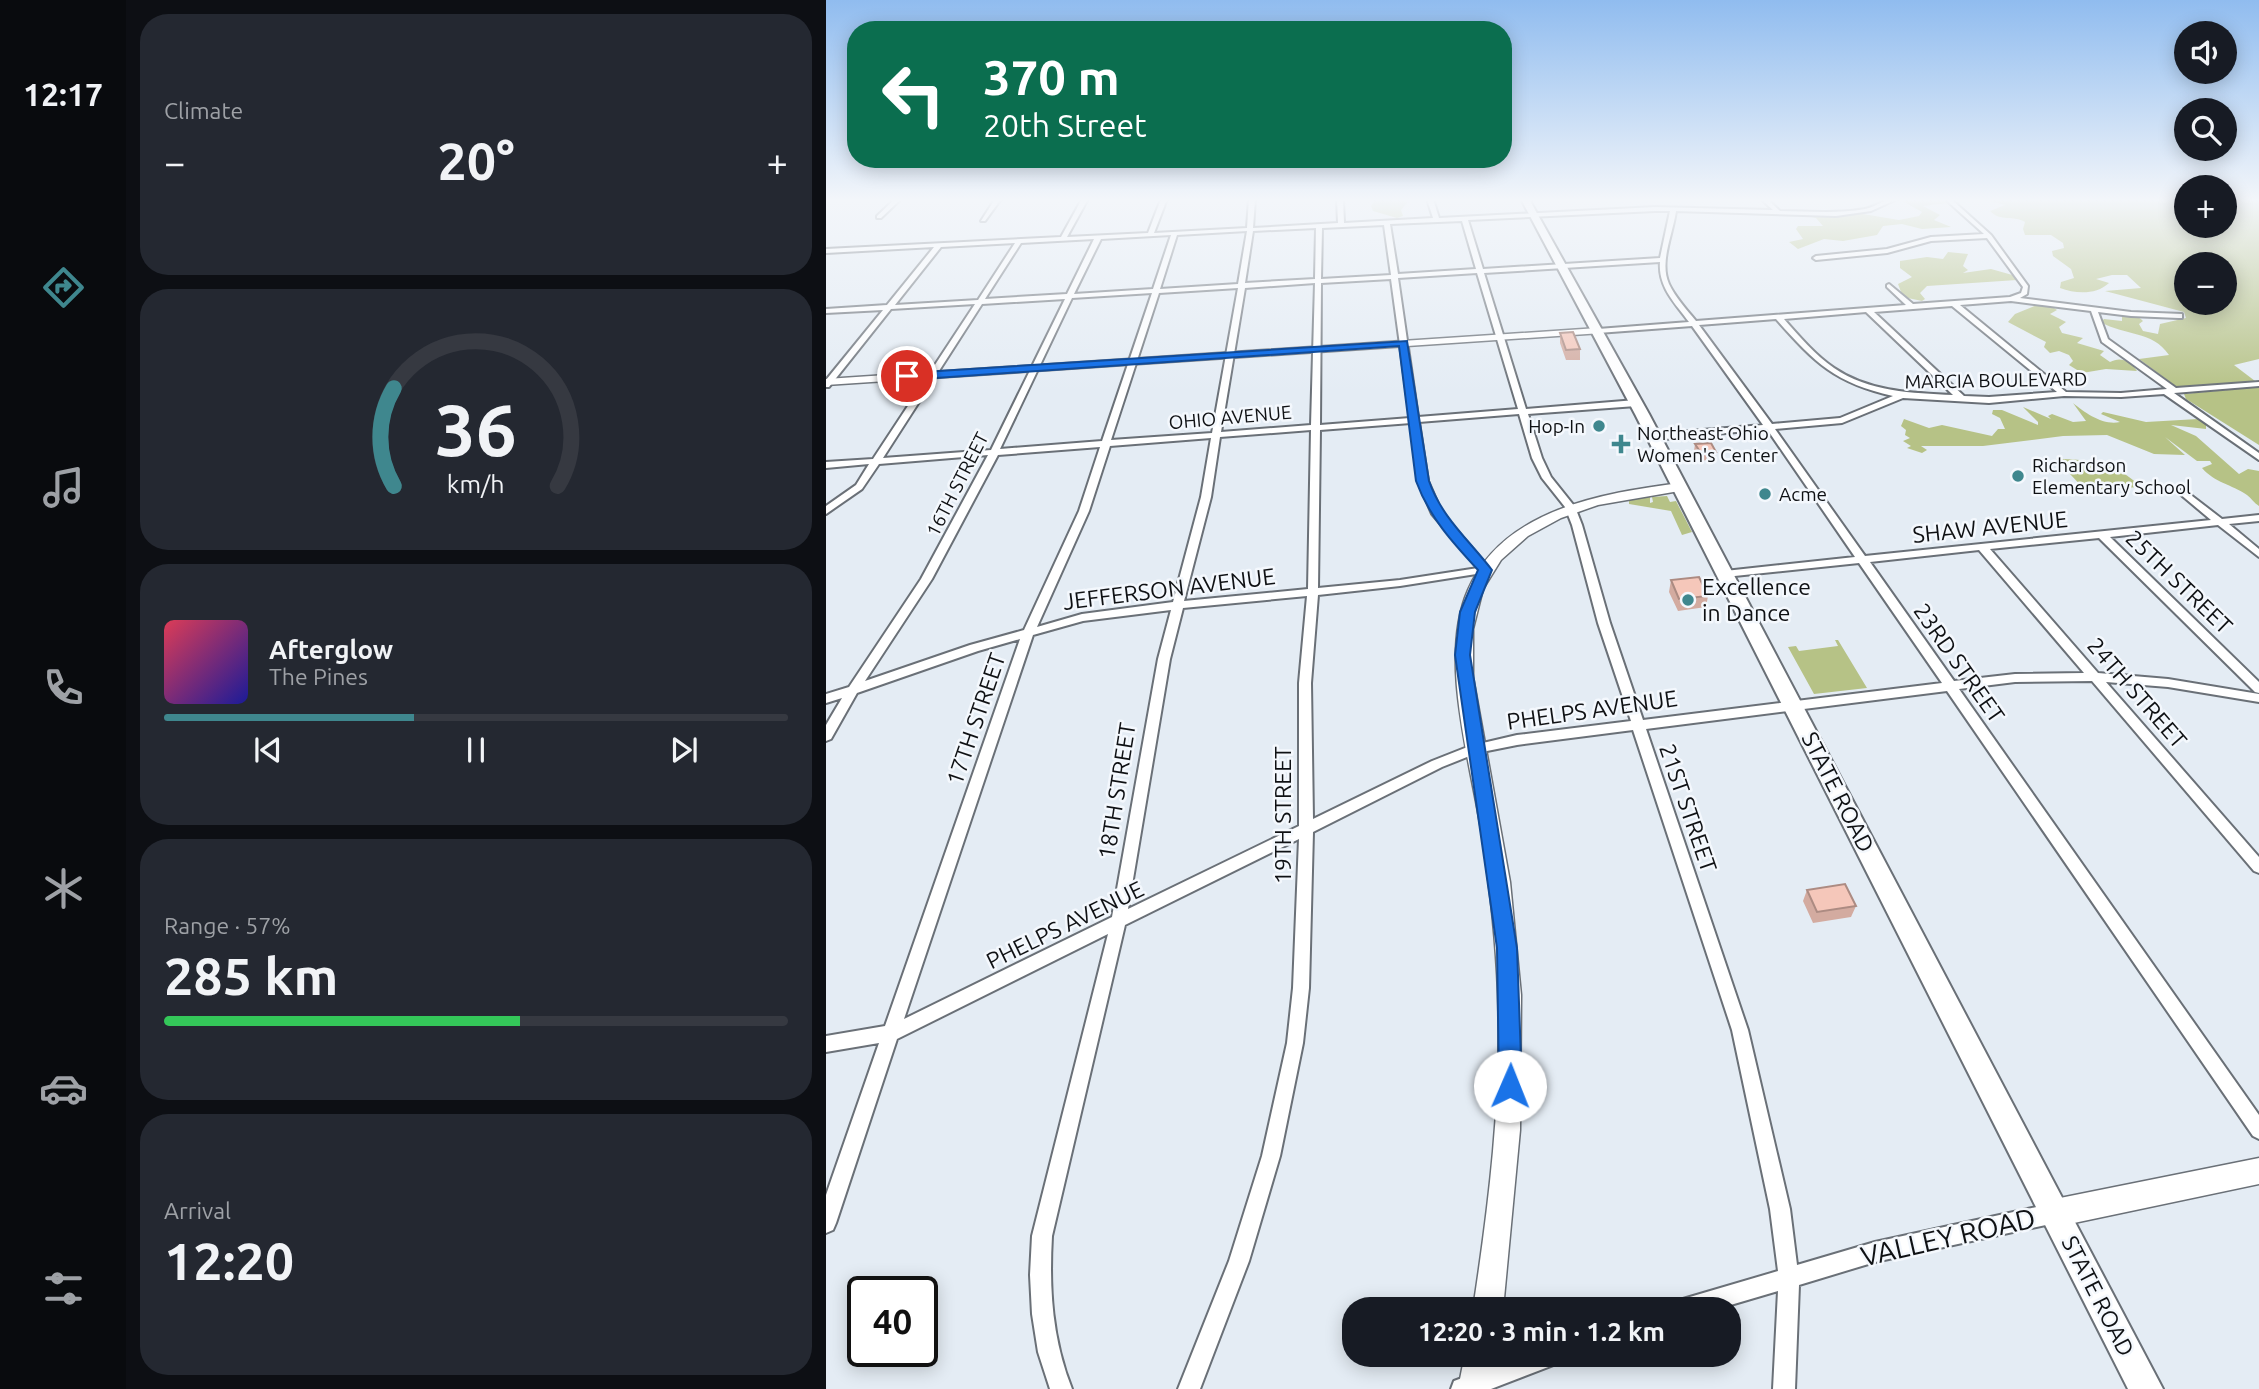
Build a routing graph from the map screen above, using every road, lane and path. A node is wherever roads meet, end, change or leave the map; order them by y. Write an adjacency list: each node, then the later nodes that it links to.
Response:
1 (924, 264): 27 (street)
2 (1005, 264): 23 (street)
3 (1085, 264): 21 (street, 16TH STREET)
4 (1165, 264): 20 (street, 17TH STREET)
5 (1244, 264): 17 (street, 18TH STREET)
6 (1319, 264): 16 (street, 19TH STREET)
7 (1392, 264): 15 (street)
8 (1478, 264): 14 (street, 21ST STREET)
9 (1560, 264): 13 (main road, STATE ROAD)
10 (1608, 264): 13 (street)
11 (1664, 264): 33 (street, 23RD STREET)
12 (2009, 264): 19 (street)
13 (1562, 267): 14 (street); 34 (main road, STATE ROAD)
14 (1480, 272): 15 (street); 35 (street, 21ST STREET)
15 (1394, 277): 16 (street); 36 (street)
16 (1319, 282): 17 (street); 37 (street, 19TH STREET)
17 (1241, 286): 20 (street); 38 (street, 18TH STREET)
18 (1889, 286): 26 (street)
19 (2027, 289): 22 (street); 25 (street)
20 (1156, 291): 21 (street); 39 (street, 17TH STREET)
21 (1069, 296): 23 (street); 40 (street, 16TH STREET)
22 (2011, 299): 24 (street); 25 (street)
23 (980, 302): 27 (street); 41 (street)
24 (1953, 303): 26 (street); 45 (street)
25 (2052, 303): 29 (street)
26 (1911, 306): 28 (street)
27 (890, 307): 30 (street); 42 (street)
28 (1867, 309): 32 (street); 47 (street)
29 (2094, 310): 31 (street); 44 (street)
30 (826, 311)
31 (2179, 316)
32 (1778, 317): 33 (street); 46 (street)
33 (1694, 324): 34 (street); 51 (street, 23RD STREET)
34 (1598, 331): 35 (street); 48 (main road, STATE ROAD)
35 (1501, 338): 36 (street); 49 (street, 21ST STREET)
36 (1404, 345): 37 (street); 50 (street)
37 (1318, 351): 38 (street); 52 (street, 19TH STREET)
38 (1230, 357): 39 (street); 53 (street, 18TH STREET)
39 (1132, 363): 40 (street); 55 (street, 17TH STREET)
40 (1033, 370): 41 (street); 56 (street, 16TH STREET)
41 (932, 377): 42 (street); 58 (street)
42 (827, 384)
43 (2259, 384): 44 (street, MARCIA BOULEVARD)
44 (2171, 391): 45 (street, MARCIA BOULEVARD); 57 (street)
45 (2064, 394): 47 (street, MARCIA BOULEVARD)
46 (1902, 395): 47 (street, MARCIA BOULEVARD); 51 (street, MARCIA BOULEVARD)
47 (1963, 400)
48 (1636, 403): 49 (street, OHIO AVENUE); 54 (main road, STATE ROAD)
49 (1523, 412): 50 (street, OHIO AVENUE); 62 (street, 21ST STREET)
50 (1413, 420): 52 (street, OHIO AVENUE); 70 (street)
51 (1769, 426): 54 (street, MARCIA BOULEVARD); 69 (street, 23RD STREET)
52 (1316, 428): 53 (street, OHIO AVENUE); 72 (street, 19TH STREET)
53 (1216, 436): 55 (street, OHIO AVENUE); 73 (street, 18TH STREET)
54 (1654, 436): 60 (main road, STATE ROAD)
55 (1105, 444): 56 (street, OHIO AVENUE); 74 (street, 17TH STREET)
56 (992, 453): 58 (street, OHIO AVENUE); 78 (street, 16TH STREET)
57 (2259, 457)
58 (876, 462): 59 (street, OHIO AVENUE); 63 (street)
59 (826, 466)
60 (1680, 487): 62 (street); 71 (main road, STATE ROAD)
61 (2183, 492): 65 (street)
62 (1570, 508): 70 (street); 82 (street, 21ST STREET)
63 (826, 510)
64 (2259, 518): 65 (street, SHAW AVENUE)
65 (2221, 522): 66 (street, SHAW AVENUE); 68 (street)
66 (2101, 534): 67 (street, SHAW AVENUE); 77 (street, 25TH STREET)
67 (1982, 547): 69 (street, SHAW AVENUE); 75 (street, 24TH STREET)
68 (2259, 554)
69 (1861, 560): 71 (street, SHAW AVENUE); 76 (street, 23RD STREET)
70 (1485, 570): 72 (street, JEFFERSON AVENUE); 84 (street)
71 (1725, 575): 81 (main road, STATE ROAD)
72 (1313, 592): 73 (street, JEFFERSON AVENUE); 85 (street, 19TH STREET)
73 (1176, 605): 74 (street, JEFFERSON AVENUE); 87 (street, 18TH STREET)
74 (1028, 632): 78 (street, JEFFERSON AVENUE); 88 (street, 17TH STREET)
75 (2094, 676): 76 (street, PHELPS AVENUE); 79 (street, PHELPS AVENUE); 86 (street, 24TH STREET)
76 (1949, 685): 81 (street, PHELPS AVENUE); 90 (street, 23RD STREET)
77 (2259, 689)
78 (848, 694): 80 (street, JEFFERSON AVENUE); 83 (street, 16TH STREET)
79 (2259, 698)
80 (826, 699)
81 (1793, 705): 82 (street, PHELPS AVENUE); 92 (main road, STATE ROAD)
82 (1637, 725): 84 (street, PHELPS AVENUE); 94 (street, 21ST STREET)
83 (826, 736)
84 (1475, 749): 85 (street, PHELPS AVENUE); 95 (street)
85 (1306, 828): 87 (street, PHELPS AVENUE); 101 (street, 19TH STREET)
86 (2259, 867)
87 (1119, 920): 88 (street, PHELPS AVENUE); 100 (street, 18TH STREET)
88 (892, 1033): 89 (street, PHELPS AVENUE); 93 (street, 17TH STREET)
89 (826, 1044)
90 (2259, 1130)
91 (2259, 1171): 92 (street, VALLEY ROAD)
92 (2055, 1213): 94 (street, VALLEY ROAD); 103 (main road, STATE ROAD)
93 (826, 1223)
94 (1789, 1277): 96 (street, VALLEY ROAD); 102 (street, 21ST STREET)
95 (1490, 1297)
96 (1723, 1297)
97 (1476, 1367): 99 (street)
98 (1523, 1367): 99 (street)
99 (1470, 1387)
100 (1061, 1389)
101 (1189, 1389)
102 (1784, 1389)
103 (2146, 1389)

